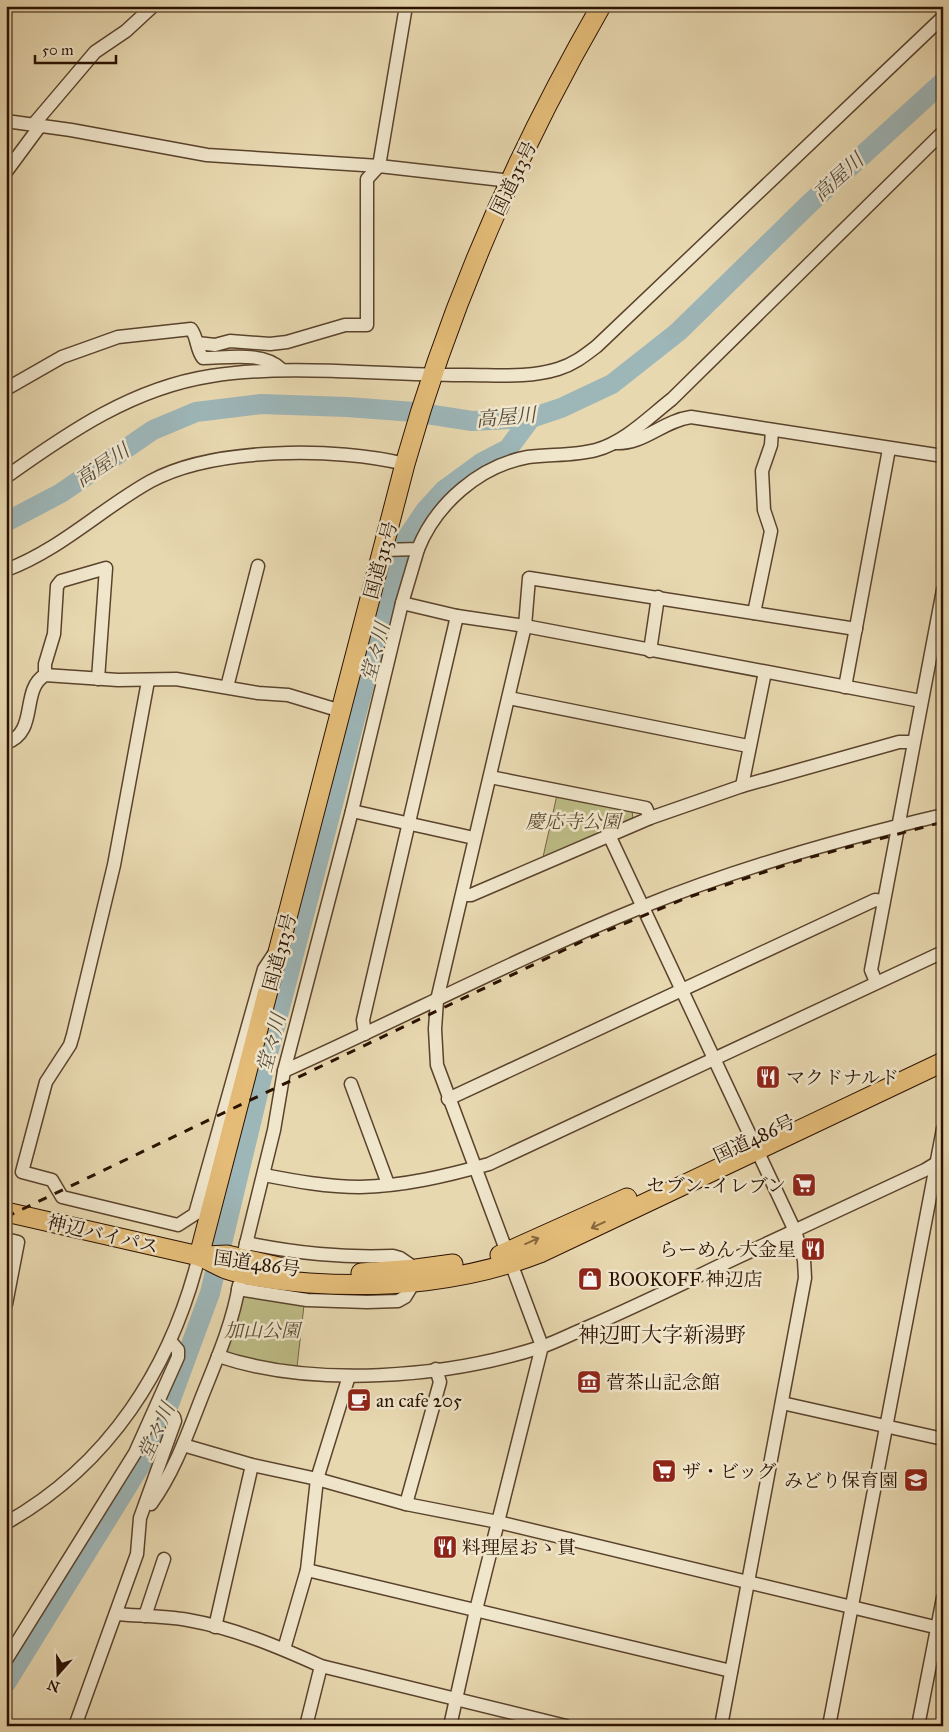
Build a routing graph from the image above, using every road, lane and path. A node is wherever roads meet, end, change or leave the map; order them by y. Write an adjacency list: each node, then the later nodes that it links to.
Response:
1 (153, 6): 6 (street)
2 (406, 6): 8 (street)
3 (601, 6): 10 (highway, 国道313号)
4 (943, 17): 13 (street)
5 (6, 121): 6 (street)
6 (36, 126): 8 (street); 9 (street)
7 (943, 132): 16 (street)
8 (380, 166): 10 (street); 11 (street)
9 (6, 172)
10 (511, 181): 13 (highway, 国道313号)
11 (197, 343): 12 (street); 14 (street)
12 (281, 369): 13 (street); 20 (street)
13 (432, 377): 19 (highway, 国道313号)
14 (6, 389)
15 (772, 430): 16 (street); 17 (street); 28 (street)
16 (614, 443): 21 (street)
17 (889, 448): 18 (street); 31 (street)
18 (943, 456)
19 (406, 460): 22 (highway, 国道313号); 24 (street)
20 (6, 476)
21 (413, 549): 22 (street); 27 (street)
22 (388, 550): 41 (highway, 国道313号)
23 (258, 566): 37 (street)
24 (6, 570)
25 (943, 590): 40 (street)
26 (658, 597): 28 (street); 30 (street); 32 (street)
27 (402, 603): 29 (street); 47 (street)
28 (754, 613): 31 (street)
29 (457, 616): 30 (street); 50 (street)
30 (524, 626): 32 (street); 39 (street)
31 (856, 629): 38 (street)
32 (650, 650): 33 (street)
33 (765, 672): 38 (street); 44 (street)
34 (45, 675): 35 (street); 35 (street); 43 (street)
35 (98, 679): 36 (street)
36 (148, 681): 37 (street); 57 (street)
37 (227, 687): 41 (street)
38 (845, 687): 40 (street)
39 (509, 698): 44 (street); 45 (street)
40 (921, 701): 42 (street)
41 (341, 710): 57 (highway, 国道313号)
42 (913, 742): 46 (street); 51 (street)
43 (6, 743)
44 (748, 746): 46 (street)
45 (490, 777): 49 (street); 53 (street)
46 (742, 786): 49 (street)
47 (352, 811): 50 (street); 66 (street)
48 (943, 815): 51 (street)
49 (650, 818): 52 (street)
50 (410, 822): 53 (street); 62 (street)
51 (898, 825): 55 (street); 56 (street)
52 (609, 835): 54 (street); 56 (street)
53 (474, 838): 54 (street)
54 (463, 895): 61 (street)
55 (883, 901): 59 (street); 60 (street)
56 (642, 907): 60 (street); 61 (street)
57 (281, 944): 79 (highway, 国道313号)
58 (943, 952): 59 (street)
59 (876, 982): 64 (street)
60 (680, 990): 64 (street); 68 (street)
61 (437, 1000): 62 (street); 68 (street)
62 (365, 1034): 66 (street)
63 (943, 1049): 70 (highway, 国道486号)
64 (713, 1060): 70 (street); 72 (street)
65 (943, 1062): 70 (highway, 国道486号)
66 (284, 1071): 73 (street)
67 (351, 1084): 74 (street)
68 (448, 1099): 72 (street)
69 (943, 1128): 71 (street)
70 (754, 1146): 76 (street); 78 (highway, 国道486号)
71 (940, 1160): 76 (street); 89 (street)
72 (474, 1168): 74 (street); 78 (street)
73 (264, 1175): 74 (street); 80 (street)
74 (388, 1184)
75 (6, 1212): 79 (highway, 神辺バイパス)
76 (795, 1230): 83 (street); 87 (street)
77 (6, 1239): 81 (street)
78 (509, 1258): 80 (highway, 国道486号); 83 (street)
79 (215, 1259): 80 (highway, 国道486号); 82 (street)
80 (414, 1277): 84 (street)
81 (6, 1304)
82 (171, 1342): 88 (street); 97 (street)
83 (542, 1346): 85 (street); 96 (street)
84 (218, 1356): 86 (street); 91 (street)
85 (436, 1369): 86 (street); 94 (street)
86 (349, 1376): 93 (street)
87 (782, 1403): 89 (street); 100 (street)
88 (156, 1409): 95 (street); 109 (street)
89 (885, 1428): 90 (street); 102 (street)
90 (943, 1439)
91 (183, 1445): 92 (street); 95 (street)
92 (252, 1465): 93 (street); 106 (street)
93 (317, 1479): 94 (street); 99 (street)
94 (406, 1504): 96 (street)
95 (140, 1518): 104 (street)
96 (498, 1522): 100 (street); 103 (street)
97 (6, 1523)
98 (164, 1559): 105 (street)
99 (306, 1570): 103 (street); 108 (street)
100 (747, 1582): 102 (street); 111 (street)
101 (943, 1598): 107 (street)
102 (850, 1608): 107 (street); 118 (street)
103 (476, 1610): 111 (street); 112 (street)
104 (116, 1614): 105 (street); 113 (street)
105 (145, 1616): 106 (street)
106 (215, 1626): 108 (street)
107 (940, 1628): 119 (street)
108 (284, 1649): 110 (street)
109 (6, 1660)
110 (322, 1666): 112 (street); 114 (street)
111 (731, 1671): 117 (street)
112 (456, 1699): 115 (street); 116 (street)
113 (75, 1726)
114 (307, 1726)
115 (450, 1726)
116 (566, 1726)
117 (721, 1726)
118 (829, 1726)
119 (918, 1726)

